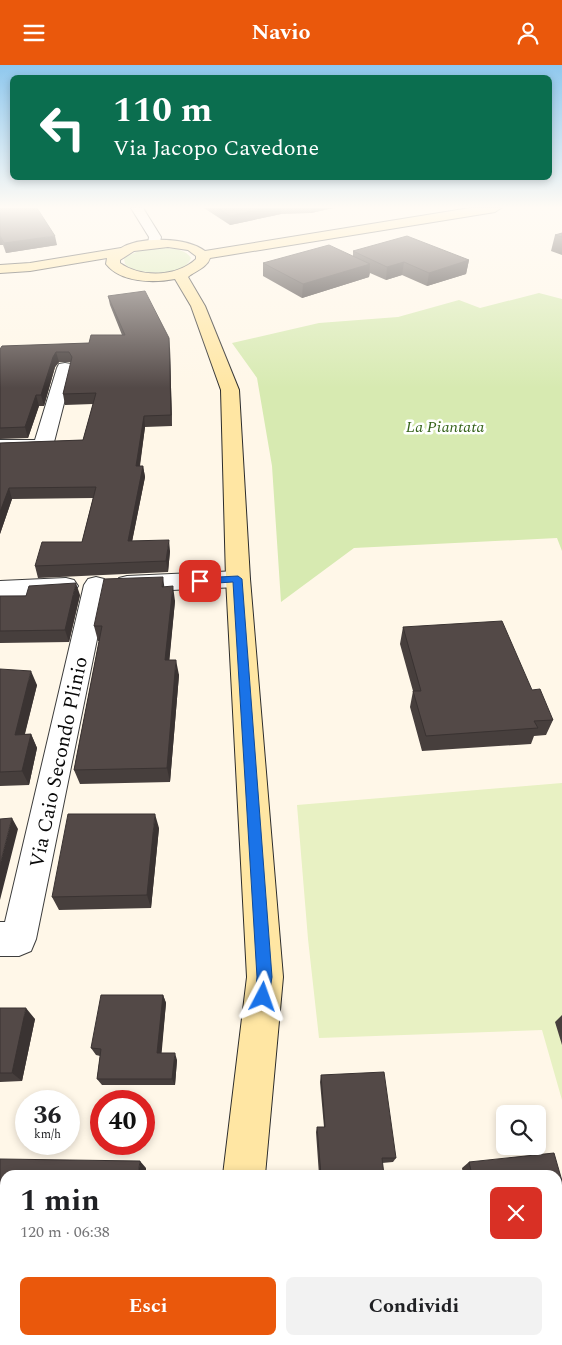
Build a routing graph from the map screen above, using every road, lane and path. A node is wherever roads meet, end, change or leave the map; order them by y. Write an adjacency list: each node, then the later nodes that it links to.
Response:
1 (19, 268): 3 (street)
2 (194, 268): 5 (street)
3 (0, 269)
4 (118, 270): 6 (street); 7 (street)
5 (182, 273): 6 (street); 8 (street)
6 (144, 277): 8 (street)
7 (0, 279)
8 (198, 306): 11 (street)
9 (65, 368): 10 (street)
10 (0, 446)
11 (238, 579): 12 (street); 15 (street)
12 (96, 585): 13 (street); 14 (street, Via Caio Secondo Plinio)
13 (0, 589)
14 (9, 939)
15 (245, 1170)

